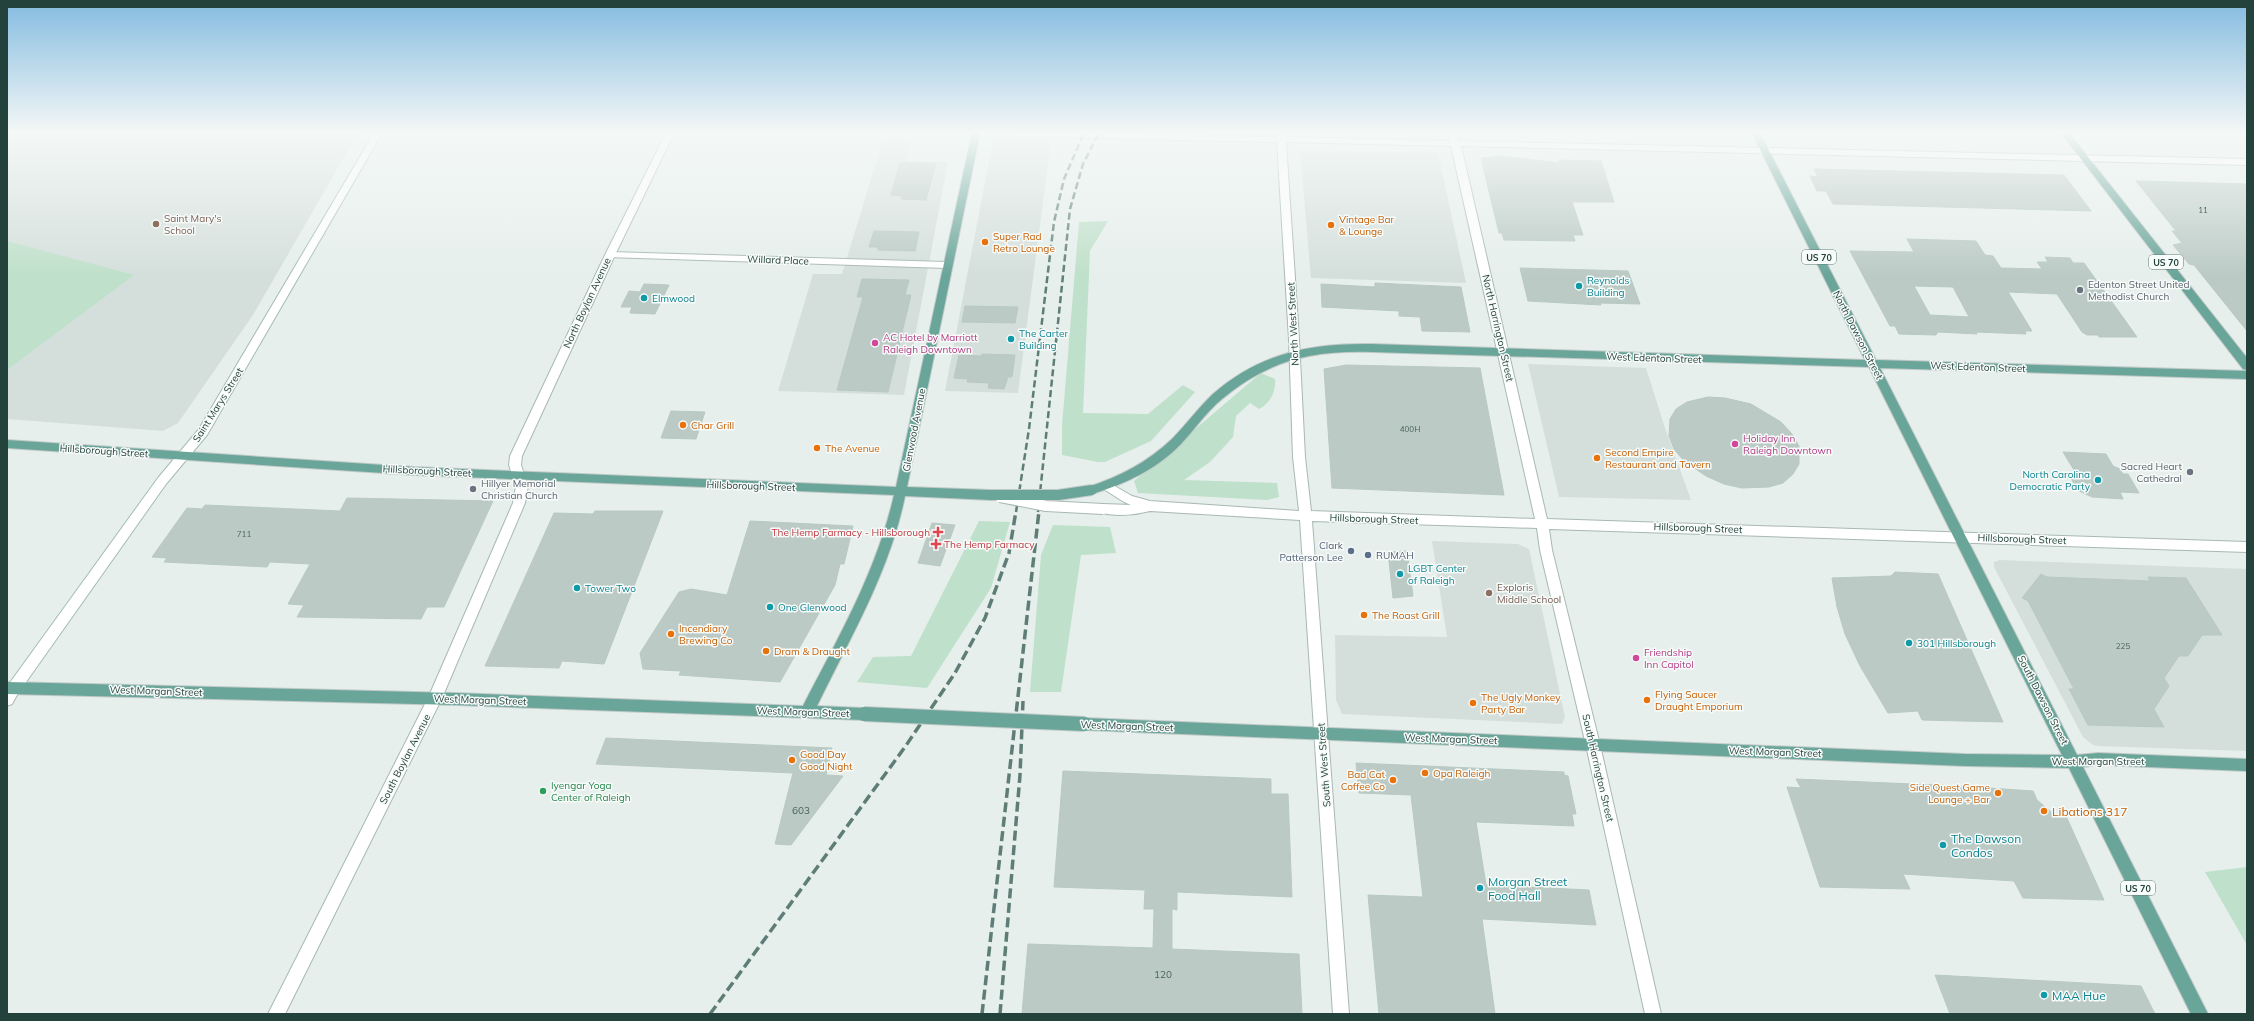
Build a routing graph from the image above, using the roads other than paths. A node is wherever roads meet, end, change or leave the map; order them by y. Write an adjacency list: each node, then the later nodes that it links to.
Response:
1 (350, 181): 16 (street, Saint Marys Street)
2 (647, 181): 8 (street, North Boylan Avenue)
3 (965, 181): 9 (main road, Glenwood Avenue)
4 (1284, 181): 11 (street, North West Street)
5 (1464, 181): 10 (street, North Harrington Street)
6 (1781, 181): 12 (main road, North Dawson Street / US 70)
7 (2103, 181): 13 (main road, US 70)
8 (610, 255): 9 (street, Willard Place); 17 (street, North Boylan Avenue)
9 (946, 265): 19 (main road, Glenwood Avenue)
10 (1503, 353): 11 (main road, West Edenton Street); 12 (main road, West Edenton Street); 23 (street, North Harrington Street)
11 (1295, 355): 18 (main road, West Edenton Street); 22 (street, North West Street)
12 (1873, 363): 14 (main road, West Edenton Street); 24 (main road, North Dawson Street / US 70)
13 (2247, 366)
14 (2247, 375)
15 (7, 444): 16 (main road, Hillsborough Street)
16 (184, 456): 17 (main road, Hillsborough Street); 26 (street, Saint Marys Street)
17 (518, 475): 19 (main road, Hillsborough Street); 27 (street, South Boylan Avenue)
18 (1106, 485): 20 (main road, Hillsborough Street, bridge); 21 (street, Hillsborough Street)
19 (901, 492): 20 (main road, Hillsborough Street); 29 (main road, Glenwood Avenue)
20 (991, 495): 21 (street, Hillsborough Street, bridge)
21 (1150, 506): 22 (street, Hillsborough Street)
22 (1306, 516): 23 (street, Hillsborough Street); 30 (street, South West Street)
23 (1542, 523): 24 (street, Hillsborough Street); 31 (street, South Harrington Street)
24 (1961, 537): 25 (street, Hillsborough Street); 32 (main road, South Dawson Street / US 70)
25 (2247, 547)
26 (10, 688): 27 (main road, West Morgan Street); 28 (street, Saint Marys Street)
27 (435, 698): 29 (main road, West Morgan Street); 34 (street, South Boylan Avenue)
28 (7, 700)
29 (807, 712): 30 (main road, West Morgan Street, bridge)
30 (1322, 734): 31 (main road, West Morgan Street); 35 (street, South West Street)
31 (1593, 745): 32 (main road, West Morgan Street); 36 (street, South Harrington Street)
32 (2075, 762): 33 (main road, West Morgan Street); 37 (main road, South Dawson Street / US 70)
33 (2247, 765)
34 (276, 1014)
35 (1341, 1014)
36 (1653, 1014)
37 (2200, 1014)

